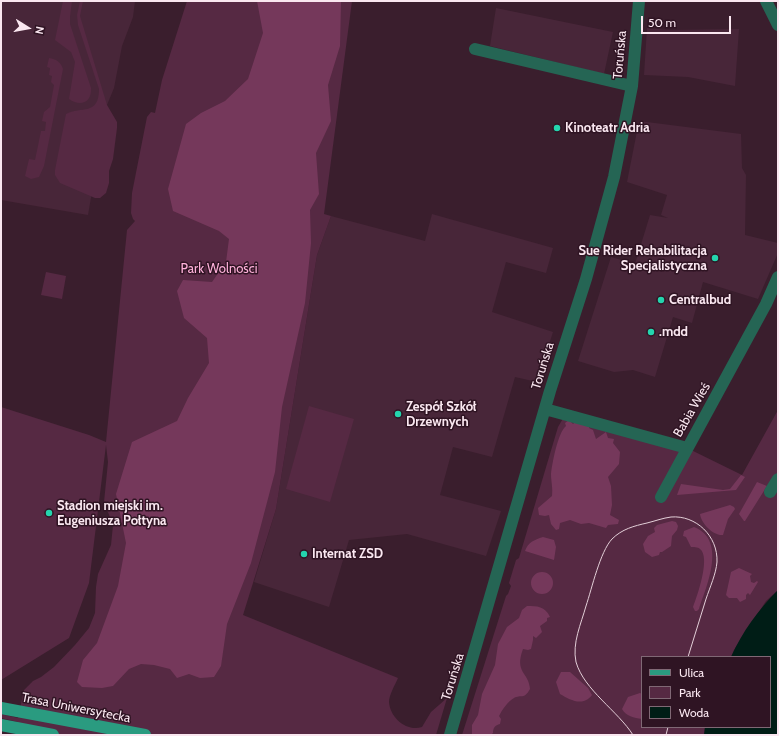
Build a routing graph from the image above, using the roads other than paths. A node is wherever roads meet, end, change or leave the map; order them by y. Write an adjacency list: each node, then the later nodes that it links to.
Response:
1 (639, 1): 5 (street, Toruńska)
2 (766, 1): 3 (street)
3 (778, 25)
4 (475, 49): 5 (street)
5 (632, 86): 7 (street, Toruńska)
6 (778, 277): 8 (street, Babia Wieś)
7 (545, 410): 8 (street, Babia Wieś); 16 (street, Toruńska)
8 (687, 448): 11 (street)
9 (778, 479): 10 (street)
10 (770, 492)
11 (662, 496)
12 (1, 708): 15 (main road, Trasa Uniwersytecka)
13 (1, 725): 14 (main road)
14 (53, 735)
15 (145, 735)
16 (450, 735)

